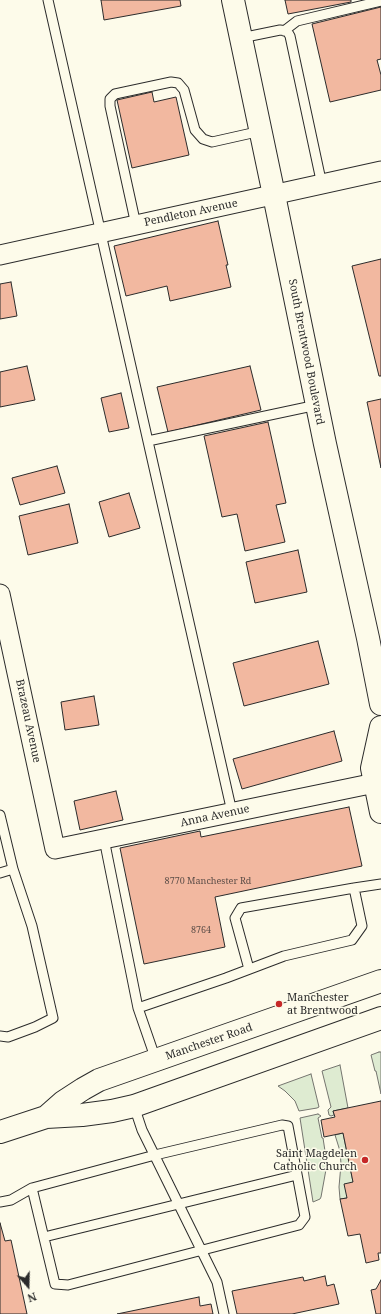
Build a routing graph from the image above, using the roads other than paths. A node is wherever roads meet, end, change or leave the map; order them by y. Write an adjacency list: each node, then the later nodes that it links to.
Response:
1 (48, 0): 11 (lane)
2 (233, 0): 5 (main road, South Brentwood Boulevard)
3 (381, 1): 4 (lane)
4 (284, 31): 5 (lane); 8 (lane)
5 (241, 38): 6 (main road, South Brentwood Boulevard)
6 (261, 131): 9 (main road, South Brentwood Boulevard); 10 (lane)
7 (381, 171): 8 (street, Pendleton Avenue)
8 (322, 185): 9 (street, Pendleton Avenue)
9 (274, 195): 10 (street, Pendleton Avenue); 13 (main road, South Brentwood Boulevard)
10 (136, 225): 11 (street, Pendleton Avenue)
11 (101, 233): 12 (street, Pendleton Avenue); 14 (lane)
12 (0, 255)
13 (317, 405): 14 (lane); 16 (main road, South Brentwood Boulevard)
14 (148, 441): 19 (lane)
15 (0, 594): 23 (street, Brazeau Avenue)
16 (381, 704)
17 (381, 727): 18 (main road)
18 (375, 783): 19 (street, Anna Avenue); 20 (main road)
19 (232, 812): 22 (street, Anna Avenue)
20 (381, 812)
21 (0, 815): 24 (lane)
22 (104, 839): 23 (street, Anna Avenue); 30 (lane)
23 (55, 849)
24 (13, 869): 25 (lane); 32 (lane)
25 (0, 873)
26 (381, 884): 27 (lane)
27 (354, 888): 28 (lane); 28 (lane)
28 (249, 969): 30 (lane)
29 (381, 981): 33 (main road, Manchester Road)
30 (138, 1008): 33 (lane)
31 (381, 1018): 34 (main road, Manchester Road)
32 (0, 1036)
33 (156, 1060): 35 (main road, Manchester Road)
34 (134, 1106): 35 (main road, Manchester Road); 37 (lane)
35 (46, 1117): 36 (main road, Manchester Road)
36 (0, 1132)
37 (155, 1155): 38 (lane); 39 (lane); 41 (lane)
38 (297, 1175): 41 (lane); 43 (lane)
39 (32, 1188): 40 (lane); 42 (lane)
40 (0, 1202)
41 (180, 1205): 42 (lane); 43 (lane)
42 (44, 1237): 43 (lane)
43 (202, 1251): 44 (lane)
44 (224, 1314)

